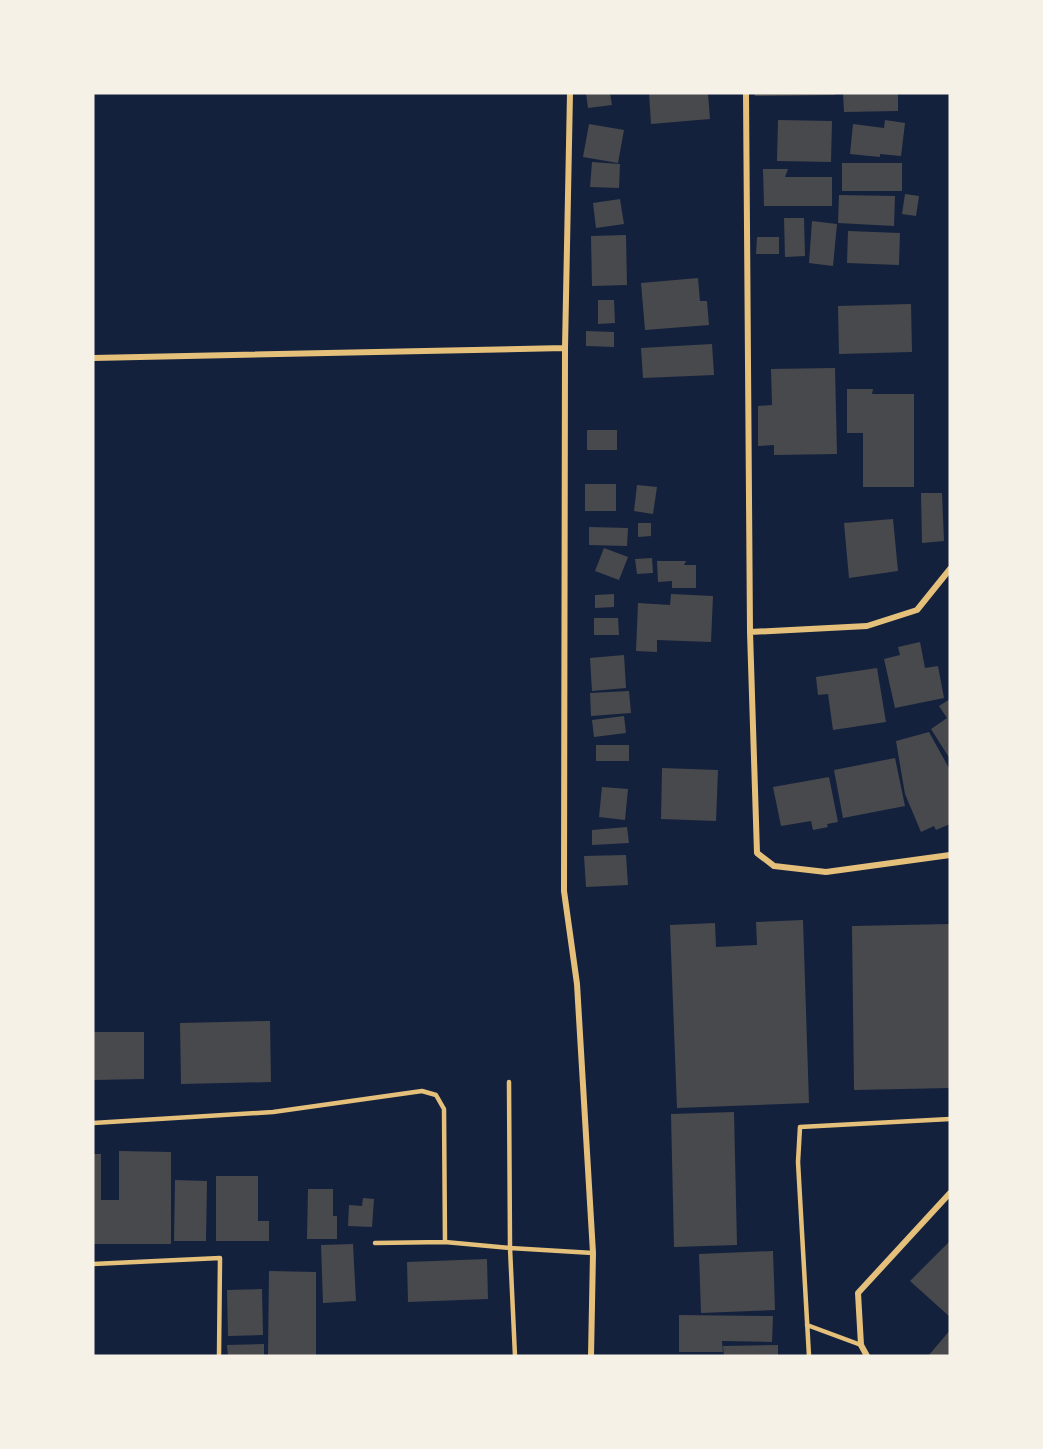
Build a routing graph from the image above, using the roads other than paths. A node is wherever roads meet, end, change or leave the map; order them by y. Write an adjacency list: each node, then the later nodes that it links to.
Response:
1 (570, 93): 3 (street)
2 (746, 93): 6 (street)
3 (566, 348): 4 (street); 15 (street)
4 (93, 358)
5 (950, 569): 6 (street)
6 (750, 632): 7 (street)
7 (950, 855)
8 (509, 1083): 14 (lane)
9 (950, 1119): 17 (lane)
10 (93, 1124): 12 (lane)
11 (950, 1192): 18 (street)
12 (445, 1242): 13 (lane); 14 (lane)
13 (375, 1243)
14 (510, 1248): 15 (lane); 20 (lane)
15 (593, 1253): 21 (street)
16 (93, 1264): 19 (lane)
17 (807, 1325): 18 (lane); 22 (lane)
18 (861, 1346): 23 (street)
19 (219, 1356)
20 (515, 1356)
21 (591, 1356)
22 (809, 1356)
23 (867, 1356)

